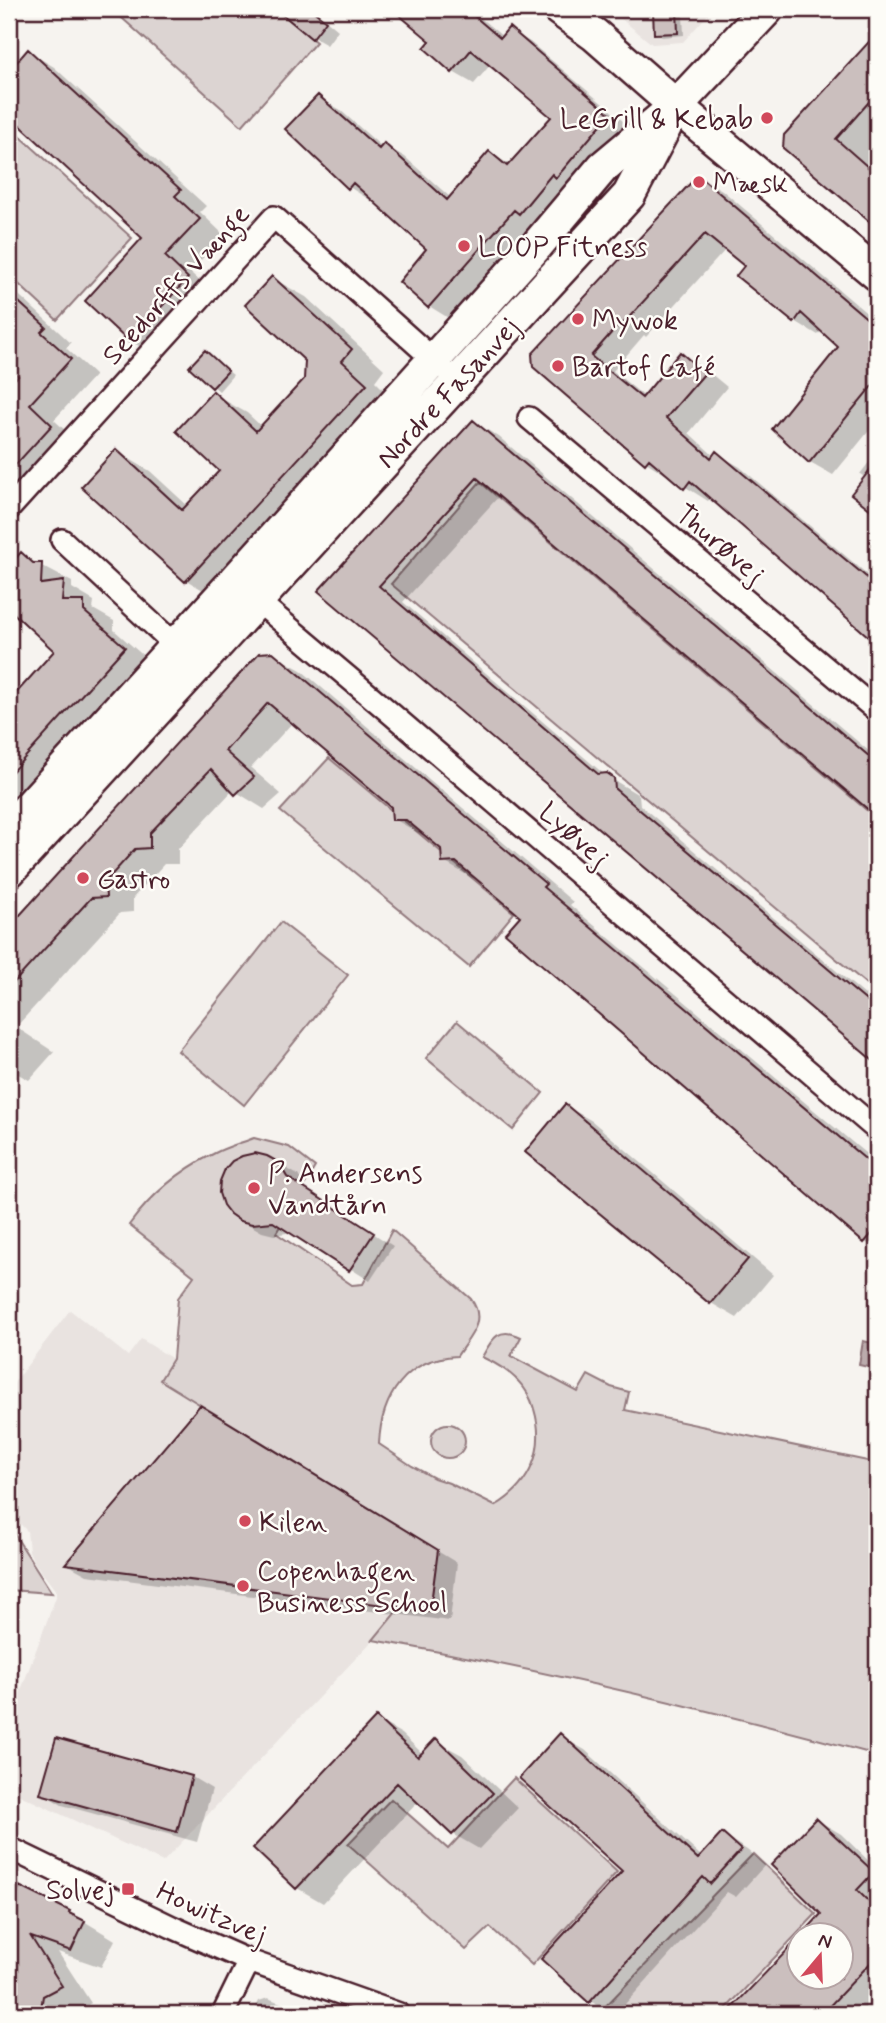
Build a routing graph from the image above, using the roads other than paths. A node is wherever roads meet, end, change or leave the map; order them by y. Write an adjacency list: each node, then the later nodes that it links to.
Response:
1 (559, 9): 3 (street)
2 (766, 9): 3 (street, Nordre Fasanvej)
3 (676, 106): 4 (street); 5 (street, Nordre Fasanvej); 6 (street, Nordre Fasanvej)
4 (877, 274)
5 (434, 359): 6 (street, Seedorffs Vænge); 8 (street, Seedorffs Vænge); 10 (street, Nordre Fasanvej)
6 (458, 380): 10 (street, Nordre Fasanvej)
7 (529, 418): 12 (street, Thurøvej)
8 (9, 509)
9 (62, 540): 11 (street)
10 (245, 591): 11 (street, Nordre Fasanvej); 15 (street, Lyøvej)
11 (187, 655): 13 (street, Nordre Fasanvej); 14 (street, Nordre Fasanvej)
12 (877, 711)
13 (9, 829)
14 (9, 871)
15 (877, 1130)
16 (9, 1848): 17 (street, Howitzvej)
17 (249, 1961): 18 (street); 19 (street, Howitzvej)
18 (223, 2014)
19 (399, 2014)

